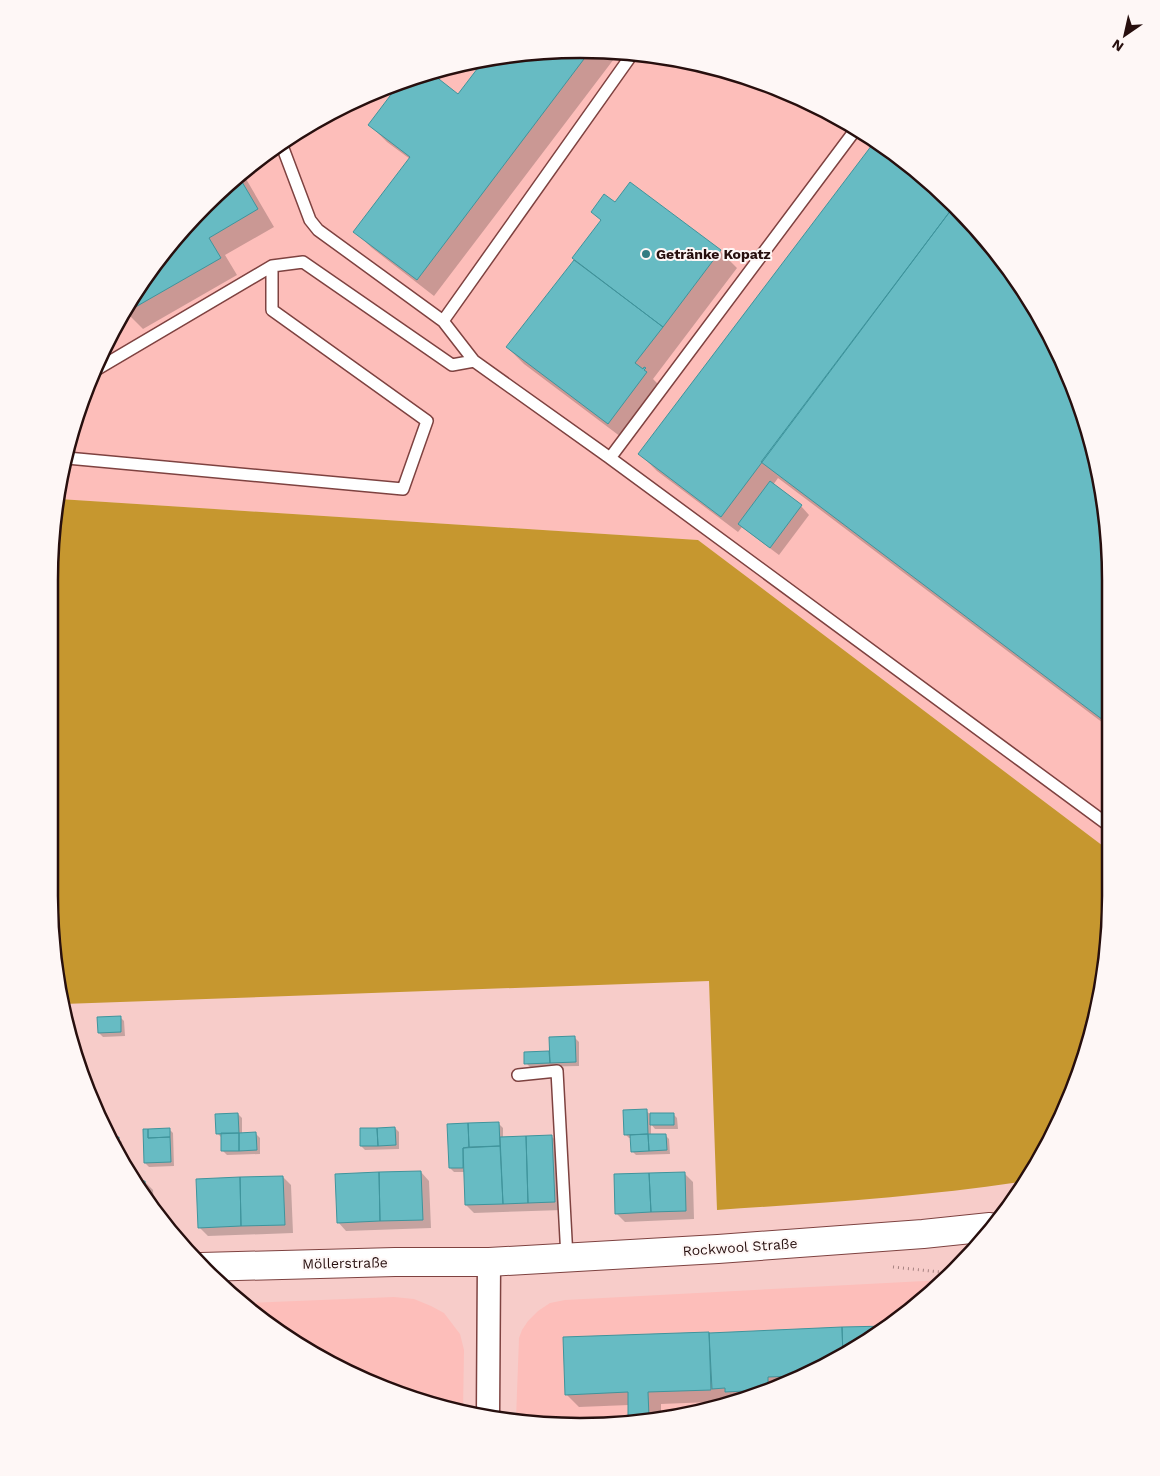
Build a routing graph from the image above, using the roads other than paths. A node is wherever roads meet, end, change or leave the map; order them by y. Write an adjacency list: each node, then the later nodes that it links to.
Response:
1 (628, 60): 5 (lane)
2 (852, 135): 9 (lane)
3 (284, 150): 5 (lane)
4 (272, 266): 6 (lane); 7 (lane); 8 (lane)
5 (443, 321): 6 (lane)
6 (474, 360): 9 (lane)
7 (104, 364)
8 (72, 458)
9 (610, 458): 10 (lane)
10 (1102, 820)
11 (518, 1075): 13 (lane)
12 (984, 1228): 13 (street, Rockwool Straße)
13 (568, 1258): 14 (street, Rockwool Straße)
14 (489, 1262): 15 (street, Möllerstraße); 16 (street)
15 (213, 1267)
16 (488, 1410)

